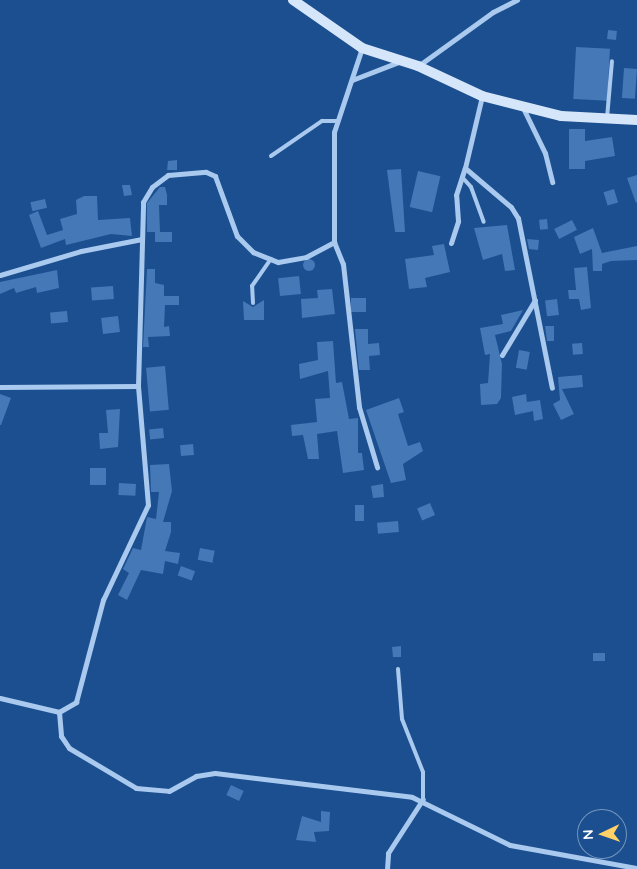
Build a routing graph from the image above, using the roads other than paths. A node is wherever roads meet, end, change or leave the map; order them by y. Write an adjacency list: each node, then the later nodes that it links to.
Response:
1 (294, 0): 3 (street)
2 (517, 0): 6 (street)
3 (362, 48): 4 (street); 7 (street)
4 (401, 61): 6 (street); 7 (street)
5 (612, 61): 10 (lane)
6 (418, 66): 8 (street)
7 (352, 80): 11 (street)
8 (482, 96): 9 (street); 14 (street)
9 (524, 110): 10 (street); 16 (street)
10 (607, 118): 12 (street)
11 (338, 120): 13 (lane); 19 (street)
12 (637, 120)
13 (271, 156)
14 (465, 168): 15 (street); 23 (street)
15 (462, 177): 17 (lane); 20 (street)
16 (552, 182)
17 (484, 222)
18 (142, 239): 21 (street); 22 (street); 26 (street)
19 (334, 242): 21 (street); 29 (street)
20 (451, 243)
21 (271, 259): 24 (lane)
22 (0, 276)
23 (535, 300): 25 (street); 28 (street)
24 (253, 303)
25 (502, 354)
26 (138, 386): 27 (street); 32 (street)
27 (0, 387)
28 (552, 388)
29 (377, 467)
30 (398, 669): 33 (lane)
31 (0, 698): 32 (street)
32 (59, 712): 33 (street)
33 (423, 799): 34 (street); 35 (street)
34 (637, 868)
35 (387, 869)

